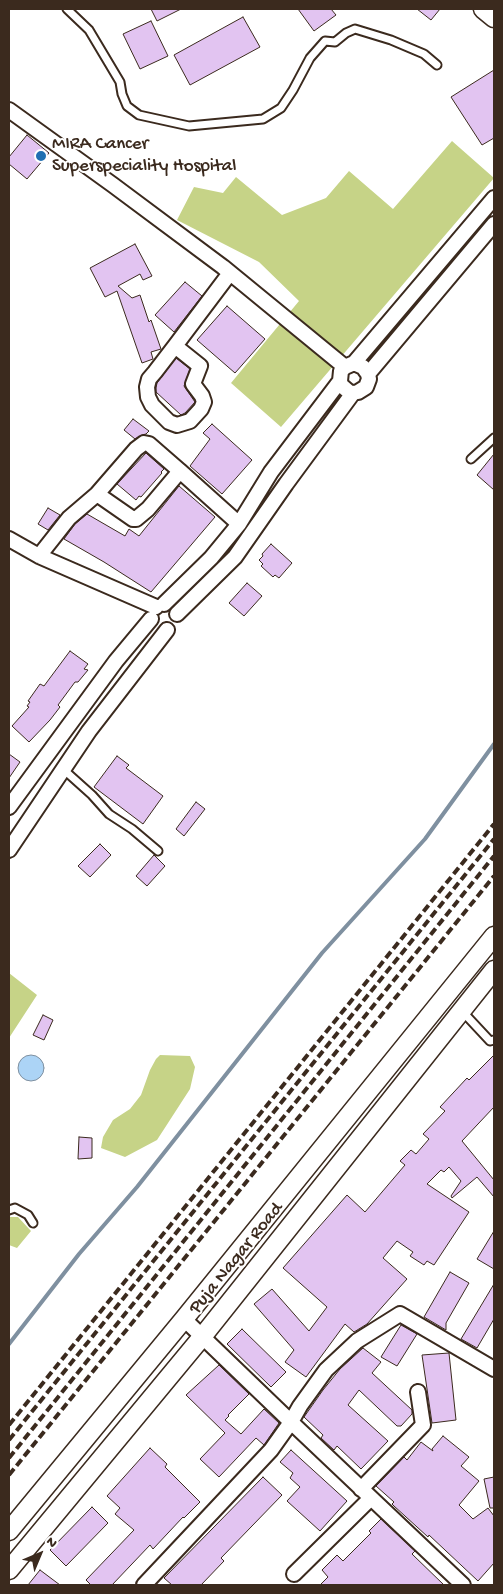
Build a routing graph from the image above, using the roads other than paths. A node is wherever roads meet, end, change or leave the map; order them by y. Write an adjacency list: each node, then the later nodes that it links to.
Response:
1 (67, 9): 4 (lane)
2 (483, 9): 3 (street)
3 (494, 18)
4 (437, 65)
5 (9, 110): 8 (street)
6 (494, 198): 10 (street)
7 (494, 224): 11 (street)
8 (230, 273): 9 (street); 10 (street)
9 (174, 346): 9 (street)
10 (349, 365): 11 (street); 12 (street)
11 (368, 374): 13 (street)
12 (340, 381): 13 (street); 17 (street)
13 (353, 393): 18 (street)
14 (494, 438): 15 (lane)
15 (471, 459)
16 (180, 472): 19 (street); 19 (street); 20 (street)
17 (271, 472): 18 (street); 20 (street)
18 (286, 484): 24 (street)
19 (96, 494): 22 (street)
20 (239, 524): 23 (street)
21 (9, 539): 22 (street)
22 (39, 556): 23 (street)
23 (157, 610): 24 (street); 25 (street); 26 (street)
24 (177, 614): 25 (street)
25 (167, 630): 27 (street)
26 (74, 718): 27 (street); 29 (street)
27 (90, 731): 28 (street)
28 (63, 769): 30 (street); 31 (lane)
29 (9, 807)
30 (9, 850)
31 (158, 851)
32 (494, 936): 38 (street, Puja Nagar Road)
33 (494, 970): 34 (street, Puja Nagar Road)
34 (462, 1011): 35 (lane); 39 (street, Puja Nagar Road)
35 (494, 1040)
36 (9, 1210): 37 (lane)
37 (33, 1223)
38 (184, 1319): 39 (street); 44 (street, Puja Nagar Road)
39 (202, 1337): 42 (street); 45 (street, Puja Nagar Road)
40 (494, 1369): 42 (street)
41 (418, 1392): 43 (street)
42 (292, 1422): 43 (street); 47 (street)
43 (366, 1493): 46 (street); 48 (street)
44 (9, 1531)
45 (9, 1570)
46 (294, 1574)
47 (144, 1585)
48 (463, 1585)

